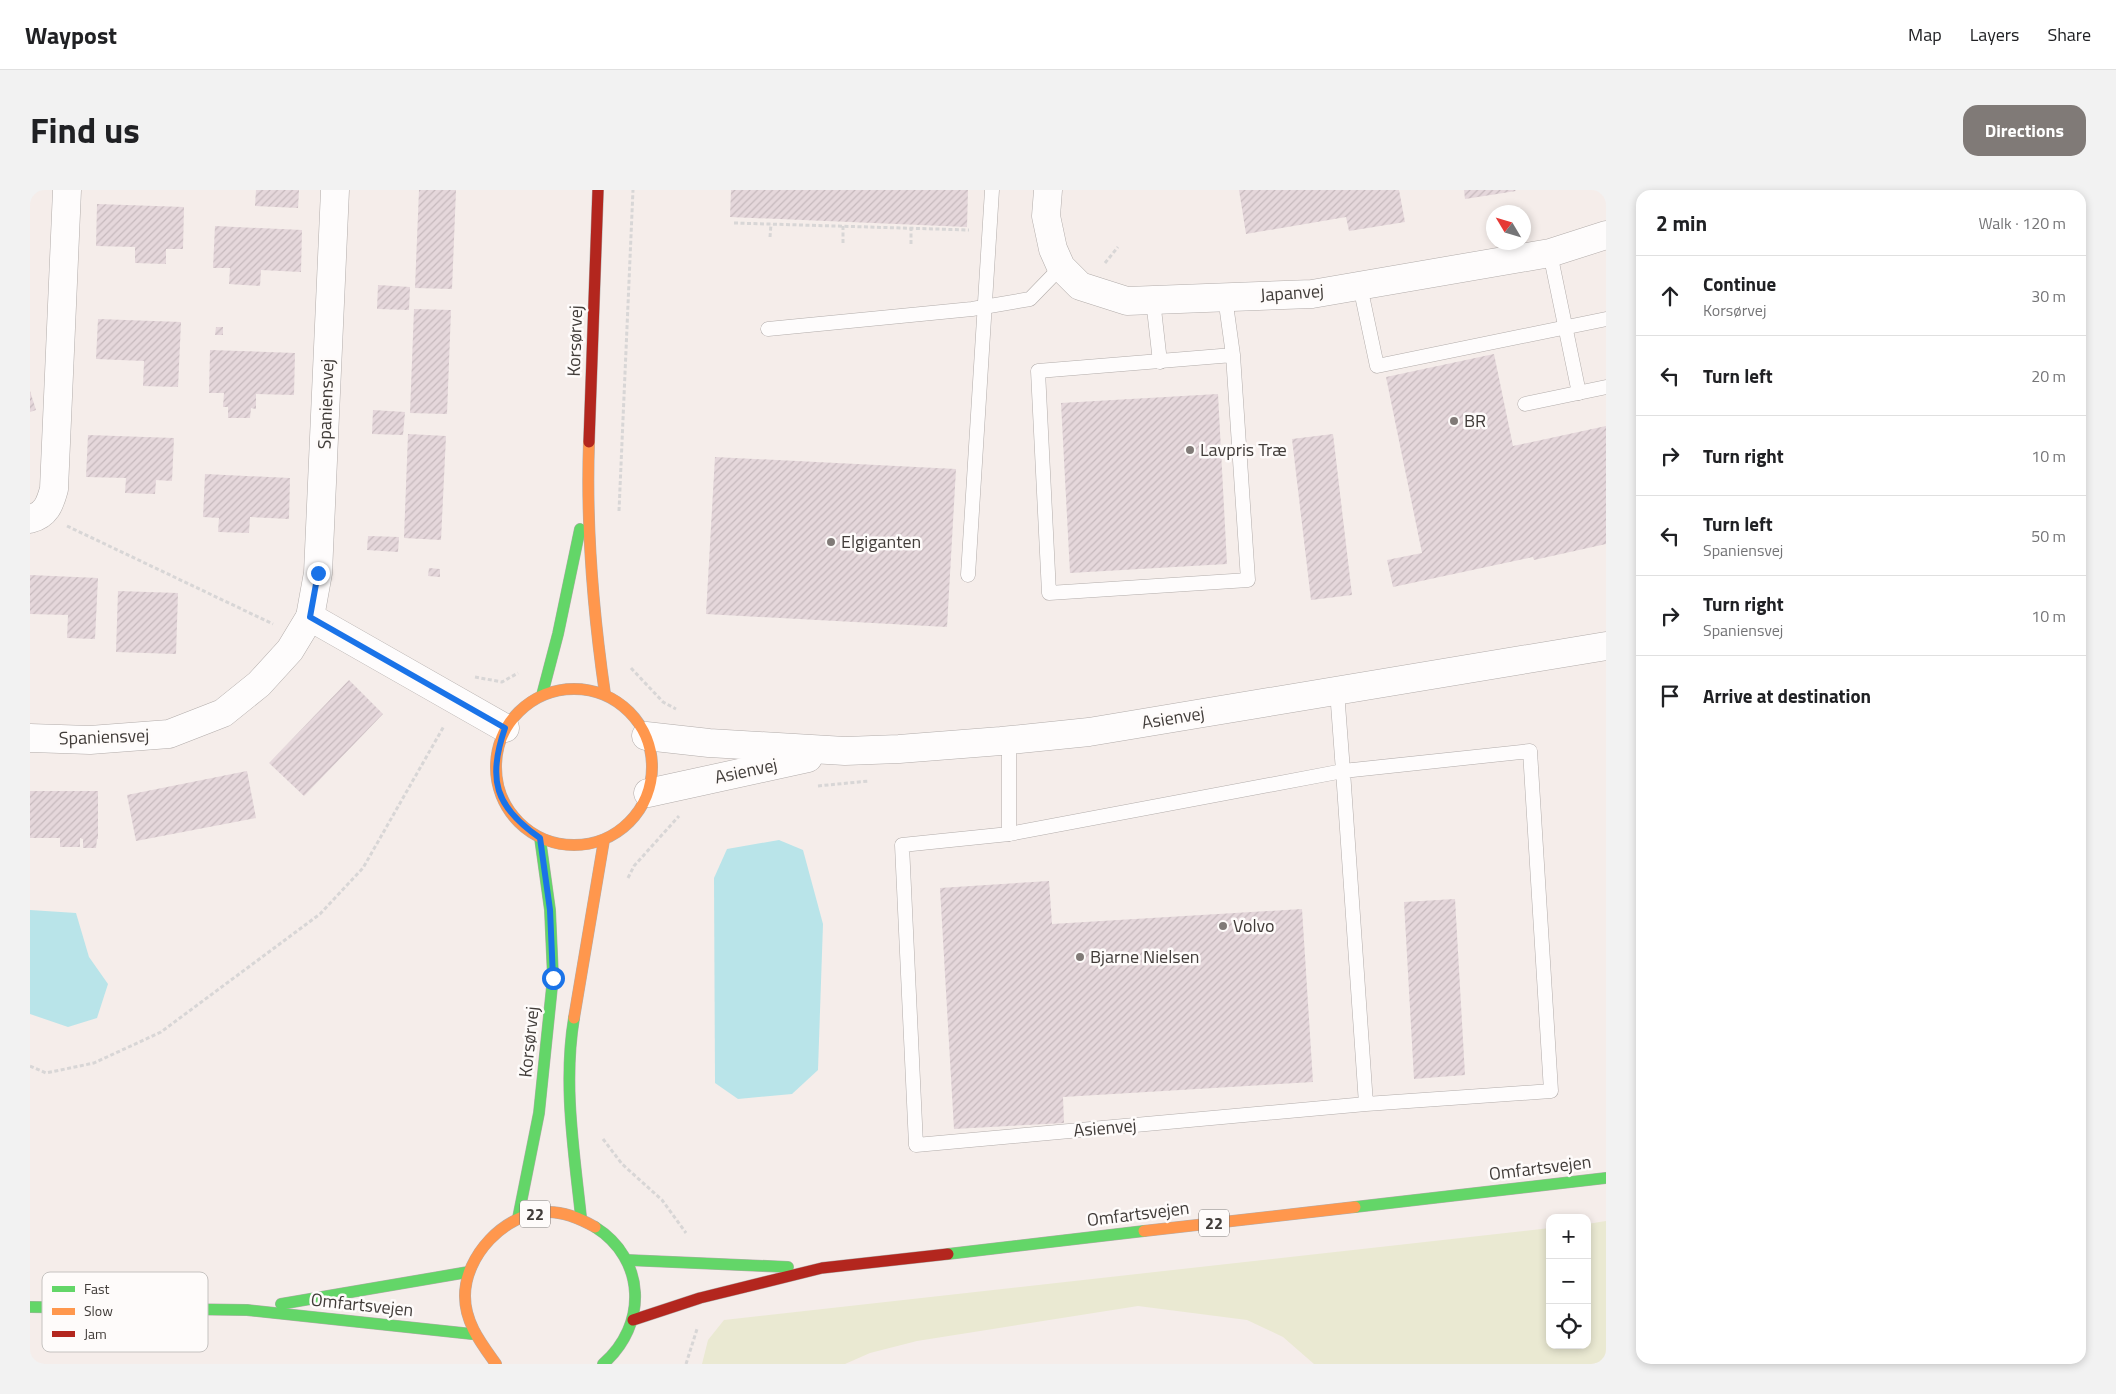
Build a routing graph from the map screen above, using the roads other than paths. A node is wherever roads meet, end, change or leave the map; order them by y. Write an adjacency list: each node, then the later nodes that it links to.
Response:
1 (66, 190): 22 (street)
2 (335, 190): 24 (street, Spaniensvej)
3 (598, 190): 21 (main road, Korsørvej)
4 (992, 190): 12 (lane)
5 (1048, 190): 8 (street, Japanvej)
6 (1606, 235): 7 (street, Japanvej)
7 (1550, 253): 9 (street, Japanvej); 14 (lane)
8 (1061, 268): 11 (street, Japanvej); 12 (lane)
9 (1360, 286): 10 (street, Japanvej); 14 (lane)
10 (1225, 297): 11 (street, Japanvej); 16 (lane)
11 (1153, 300): 17 (lane)
12 (986, 307): 15 (lane); 23 (lane)
13 (1606, 319): 14 (lane)
14 (1566, 327): 19 (lane)
15 (768, 329)
16 (1233, 355): 17 (lane); 17 (lane)
17 (1160, 362)
18 (1606, 387): 19 (lane)
19 (1579, 393): 20 (lane)
20 (1525, 404)
21 (587, 493): 27 (main road, Korsørvej); 28 (main road, Korsørvej)
22 (37, 515)
23 (968, 574)
24 (304, 626): 29 (street); 31 (street, Spaniensvej)
25 (1606, 646): 26 (street, Asienvej)
26 (1337, 691): 32 (street, Asienvej); 34 (lane)
27 (605, 694): 28 (main road); 30 (main road)
28 (542, 695): 29 (main road)
29 (505, 728): 37 (main road)
30 (646, 736): 33 (street, Asienvej); 35 (main road)
31 (30, 738)
32 (1009, 740): 33 (street, Asienvej); 36 (lane)
33 (845, 750): 35 (street, Asienvej)
34 (1343, 771): 36 (lane, Asienvej); 39 (lane); 39 (lane, Asienvej)
35 (648, 793): 38 (main road)
36 (1009, 834): 39 (lane, Asienvej)
37 (540, 838): 38 (main road); 42 (main road, Korsørvej)
38 (604, 840): 41 (main road)
39 (1366, 1104)
40 (1606, 1178): 44 (main road, Omfartsvejen / 22)
41 (581, 1217): 42 (main road, 22); 43 (main road, 22)
42 (518, 1218): 45 (main road, 22)
43 (627, 1260): 44 (main road, Omfartsvejen / 22); 48 (main road, 22)
44 (822, 1268): 48 (main road, Omfartsvejen / 22)
45 (468, 1272): 47 (main road, Omfartsvejen); 49 (main road, 22)
46 (208, 1309): 47 (main road, Omfartsvejen)
47 (247, 1310): 49 (main road, Omfartsvejen)
48 (633, 1320): 51 (main road, 22)
49 (472, 1334): 50 (main road, 22)
50 (496, 1364)
51 (603, 1364)

